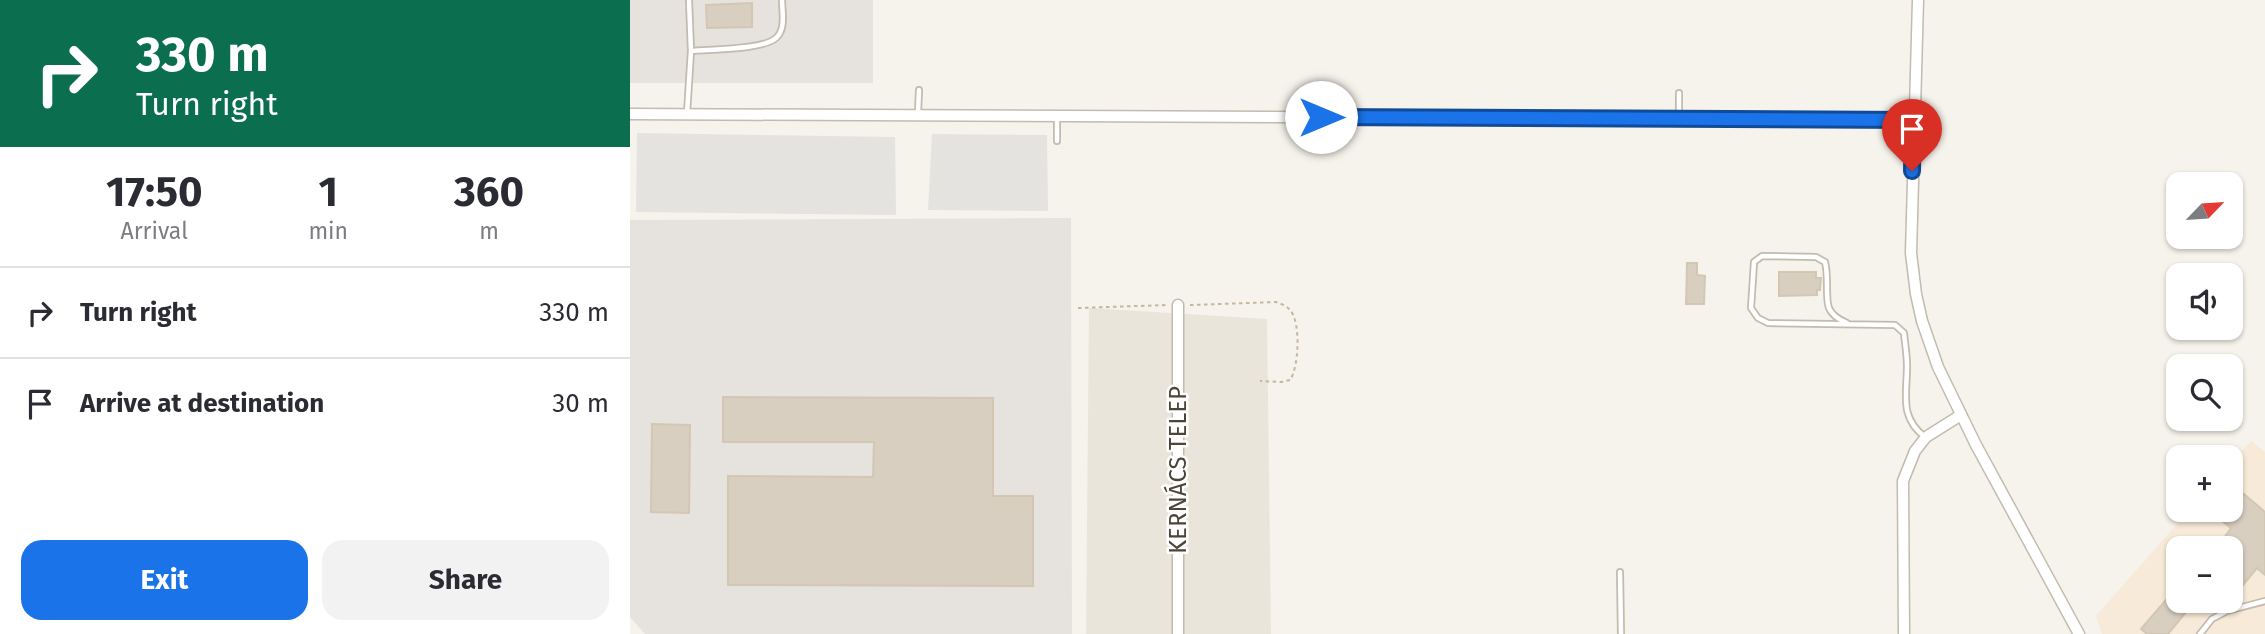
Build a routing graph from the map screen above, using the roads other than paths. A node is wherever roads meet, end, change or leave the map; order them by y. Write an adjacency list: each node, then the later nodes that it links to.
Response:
1 (689, 0): 4 (lane)
2 (782, 0): 4 (lane)
3 (1918, 0): 14 (street)
4 (691, 51): 9 (lane)
5 (919, 90): 10 (lane)
6 (1321, 91): 12 (lane)
7 (1679, 93): 13 (lane)
8 (630, 114): 9 (street)
9 (687, 114): 10 (street)
10 (917, 115): 11 (street)
11 (1057, 116): 12 (street); 15 (lane)
12 (1321, 117): 13 (street)
13 (1679, 118): 14 (street)
14 (1913, 120): 18 (street)
15 (1057, 141)
16 (1178, 305): 22 (street, KERNÁCS TELEP)
17 (1847, 323): 17 (lane); 19 (lane)
18 (1961, 415): 19 (street); 25 (street)
19 (1925, 438): 24 (street)
20 (1620, 572): 23 (lane)
21 (2265, 601): 26 (lane)
22 (1178, 634)
23 (1621, 634)
24 (1904, 634)
25 (2079, 634)
26 (2200, 634)

